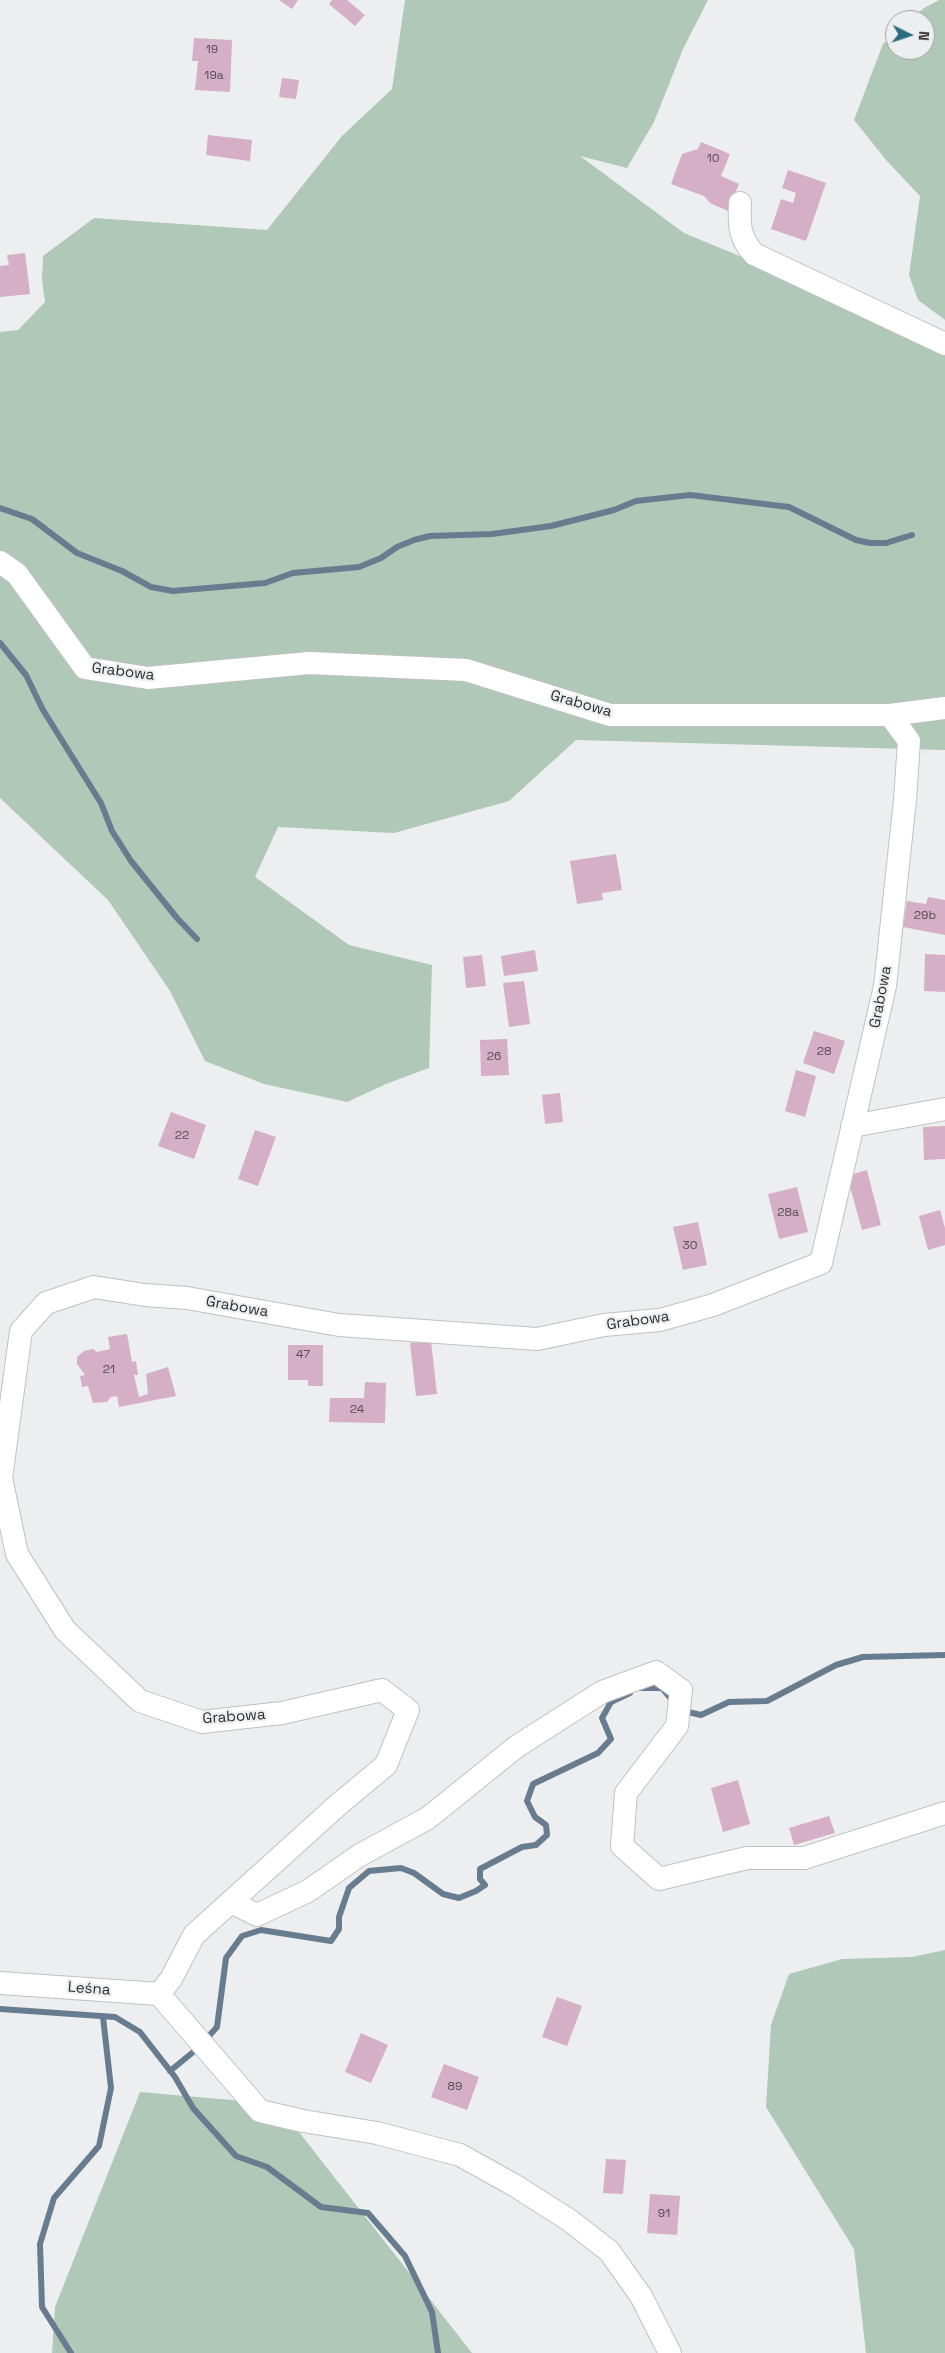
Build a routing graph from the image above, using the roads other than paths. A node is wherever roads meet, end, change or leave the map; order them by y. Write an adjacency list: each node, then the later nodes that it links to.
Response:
1 (740, 203): 2 (street)
2 (945, 344)
3 (0, 562): 5 (street, Grabowa)
4 (945, 708): 5 (street)
5 (890, 715): 7 (street, Grabowa)
6 (945, 1109): 7 (street)
7 (852, 1126): 9 (street, Grabowa)
8 (945, 1813): 9 (street)
9 (231, 1902): 11 (street, Grabowa)
10 (0, 1982): 11 (street, Leśna)
11 (165, 1987): 12 (street)
12 (670, 2353)

